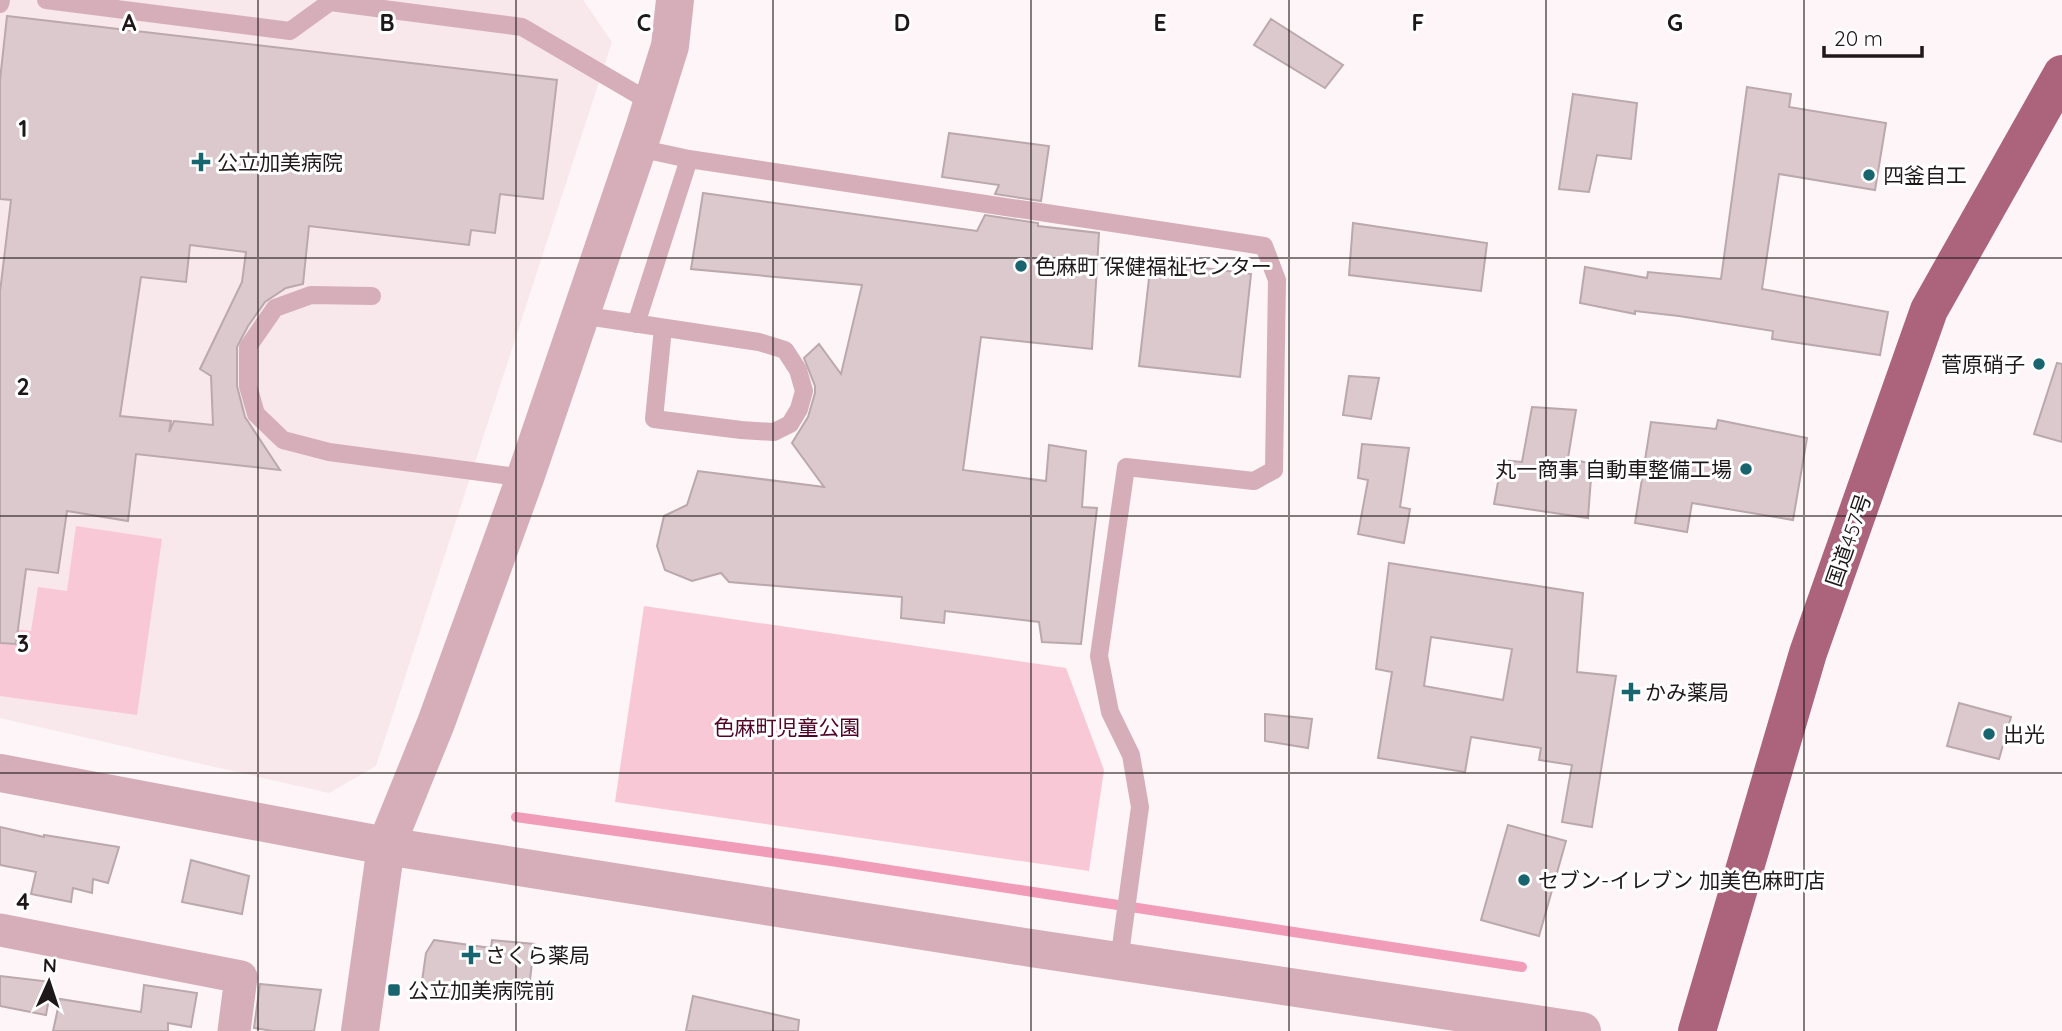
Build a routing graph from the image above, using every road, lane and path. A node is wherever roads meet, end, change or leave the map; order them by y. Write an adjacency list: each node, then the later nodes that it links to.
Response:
1 (46, 0): 4 (lane)
2 (675, 0): 4 (street)
3 (2062, 74): 19 (highway, 国道457号)
4 (652, 103): 5 (street)
5 (638, 148): 6 (lane); 8 (street)
6 (689, 159): 9 (lane); 15 (lane)
7 (372, 296): 11 (lane)
8 (580, 316): 9 (lane); 11 (street)
9 (636, 324): 10 (lane)
10 (663, 328): 10 (lane)
11 (525, 478): 13 (street)
12 (0, 772): 13 (street)
13 (386, 846): 15 (street); 17 (street)
14 (0, 930): 16 (street)
15 (1122, 944): 18 (street)
16 (234, 1031)
17 (360, 1031)
18 (1582, 1031)
19 (1696, 1031)

